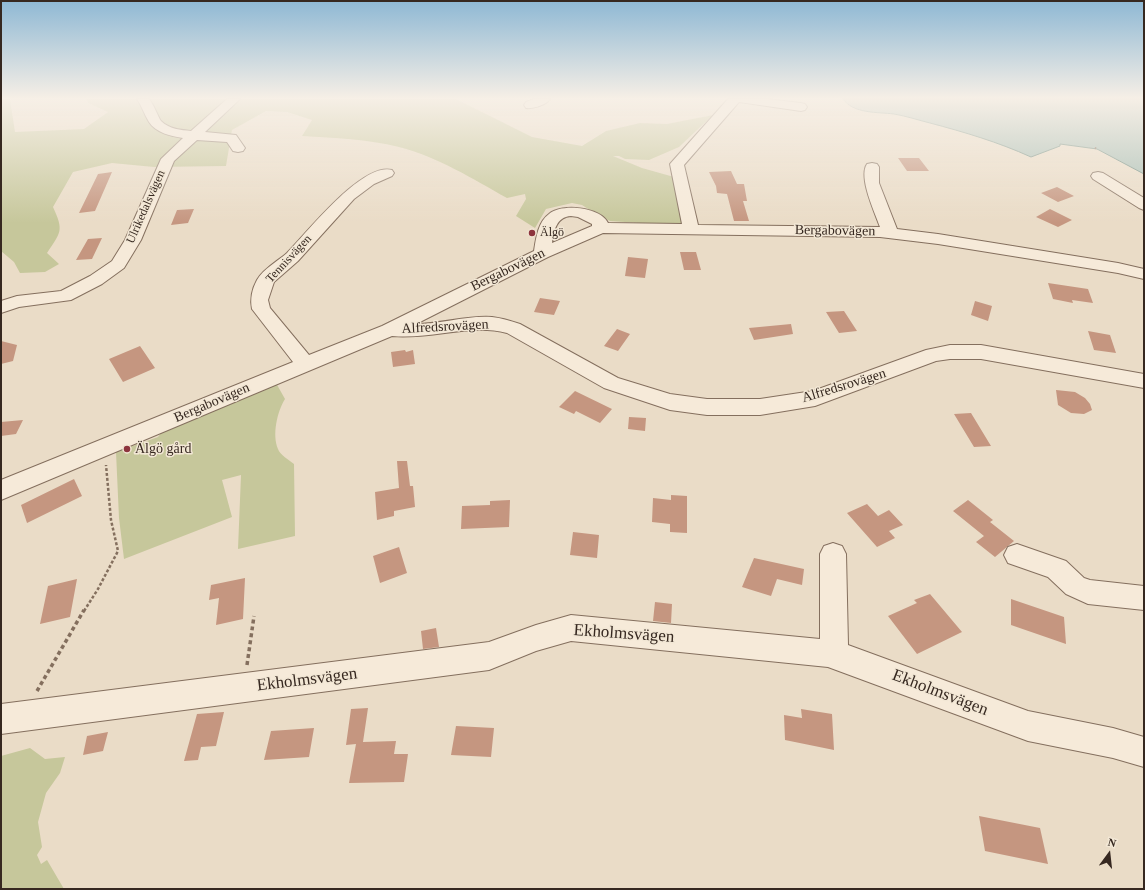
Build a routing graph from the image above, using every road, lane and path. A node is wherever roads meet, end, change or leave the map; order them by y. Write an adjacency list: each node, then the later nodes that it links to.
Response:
1 (186, 141): 14 (street, Ulrikedalsvägen)
2 (233, 141): 4 (street)
3 (698, 141): 10 (street)
4 (238, 148)
5 (872, 167): 11 (street)
6 (387, 173): 16 (street, Tennisvägen)
7 (1098, 176): 8 (street)
8 (1144, 205)
9 (601, 228): 10 (street, Bergabovägen); 12 (street, Bergabovägen); 12 (street)
10 (691, 230): 11 (street, Bergabovägen)
11 (890, 233): 13 (street, Bergabovägen)
12 (542, 253): 15 (street, Bergabovägen)
13 (1144, 274)
14 (1, 307)
15 (390, 330): 16 (street, Bergabovägen); 17 (street, Alfredsrovägen)
16 (305, 364): 18 (street, Bergabovägen)
17 (1144, 381)
18 (104, 448): 19 (street, Bergabovägen); 26 (path)
19 (1, 490)
20 (833, 554): 24 (street)
21 (1017, 555): 22 (street)
22 (1144, 598)
23 (254, 616): 25 (path)
24 (834, 655): 25 (street, Ekholmsvägen); 27 (street, Ekholmsvägen)
25 (243, 688): 26 (street, Ekholmsvägen)
26 (14, 717)
27 (1144, 752)

